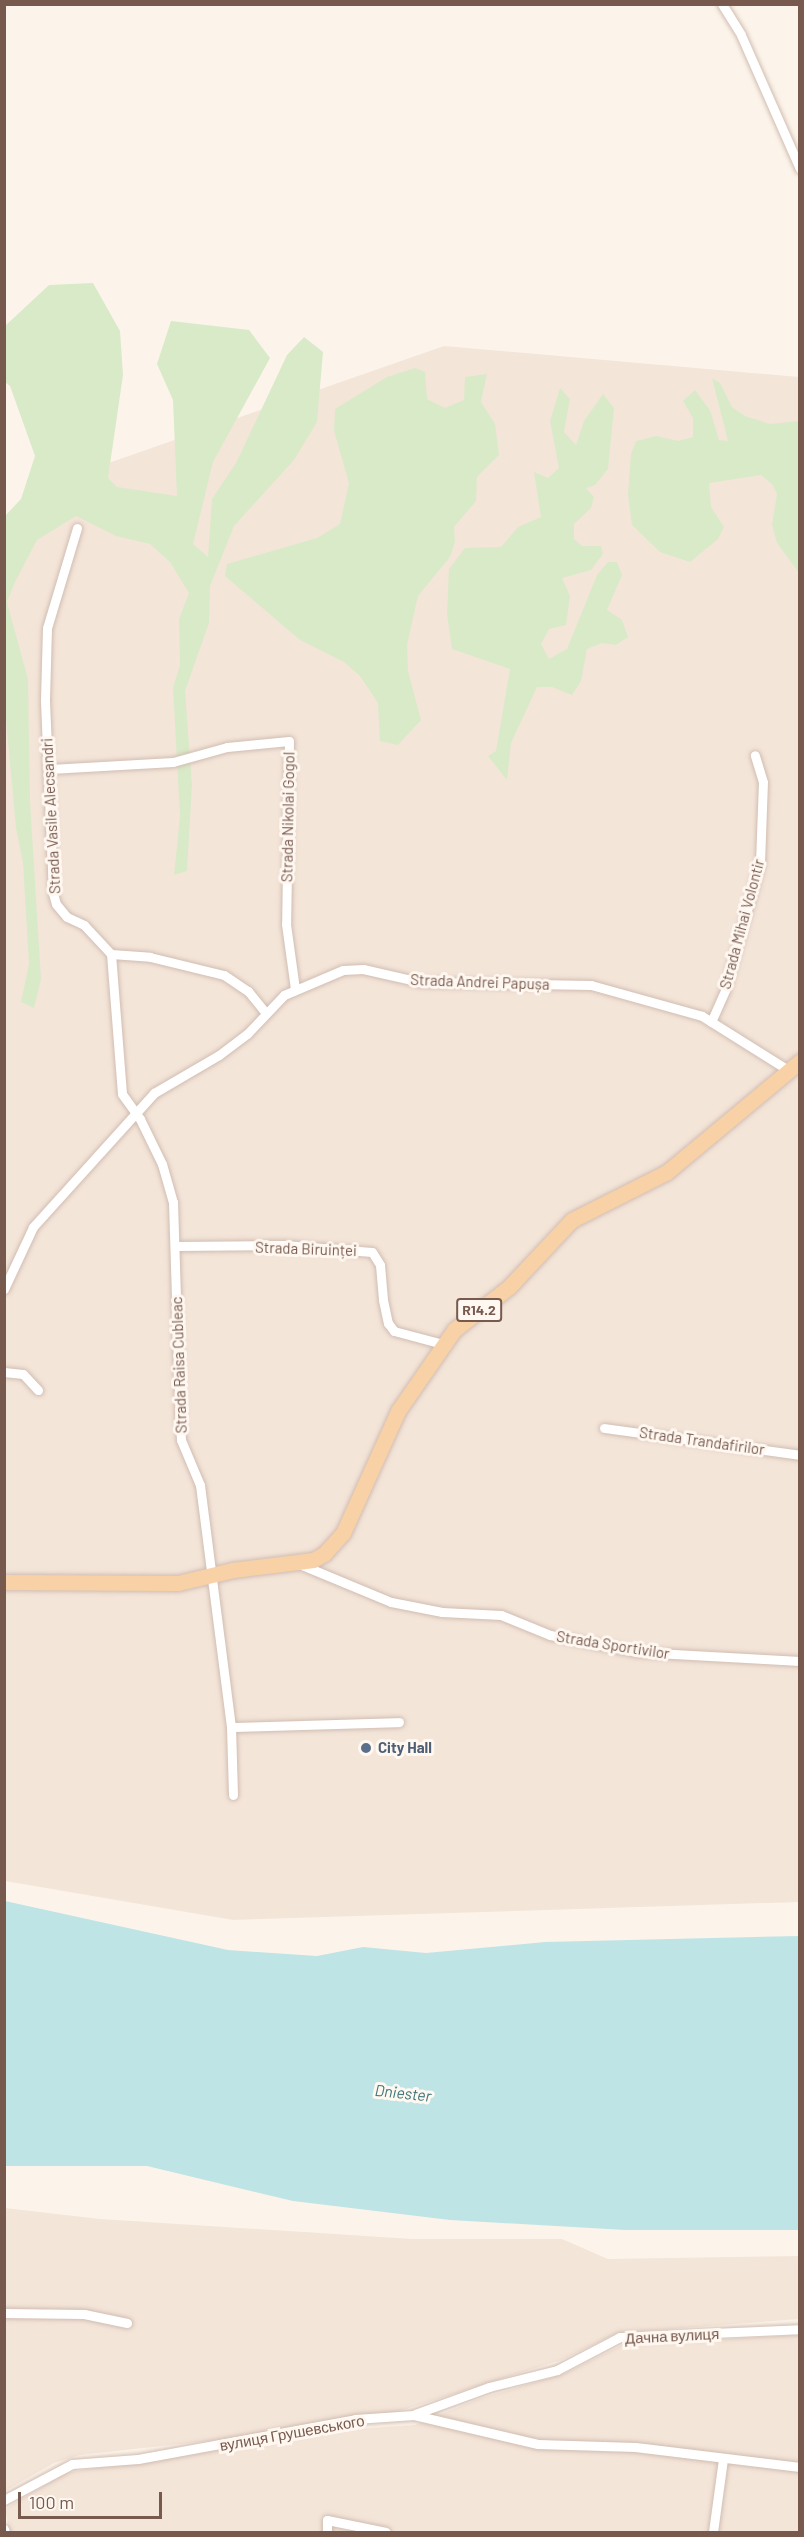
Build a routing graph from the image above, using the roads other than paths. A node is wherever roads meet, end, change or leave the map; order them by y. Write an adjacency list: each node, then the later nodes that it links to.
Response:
1 (722, 4): 2 (street)
2 (800, 169)
3 (77, 528): 5 (street, Strada Vasile Alecsandri)
4 (755, 754): 9 (street, Strada Mihai Volontir)
5 (50, 770): 6 (street, Strada Vasile Alecsandri); 7 (street, Strada Nikolai Gogol)
6 (111, 954): 8 (street); 11 (street)
7 (295, 989): 8 (street, Strada Andrei Papușa); 9 (street, Strada Andrei Papușa)
8 (266, 1013): 11 (street, Strada Andrei Papușa)
9 (711, 1022): 10 (street, Strada Andrei Papușa)
10 (794, 1066): 14 (main road, R14.2)
11 (135, 1113): 12 (street, Strada Raisa Cubleac); 13 (street, Strada Andrei Papușa)
12 (177, 1246): 14 (street, Strada Biruinței); 20 (street, Strada Raisa Cubleac)
13 (4, 1289)
14 (443, 1344): 19 (main road, R14.2)
15 (4, 1372): 16 (street)
16 (38, 1390)
17 (604, 1428): 18 (street, Strada Trandafirilor)
18 (800, 1455)
19 (296, 1562): 20 (main road, R14.2); 22 (street, Strada Sportivilor)
20 (210, 1575): 21 (main road, R14.2); 24 (street, Strada Raisa Cubleac)
21 (4, 1582)
22 (800, 1661)
23 (399, 1722): 24 (street)
24 (231, 1727): 25 (street, Strada Raisa Cubleac)
25 (233, 1795)
26 (4, 2313): 27 (street)
27 (127, 2323)
28 (800, 2329): 29 (street, Дачна вулиця)
29 (414, 2415): 30 (street, вулиця Грушевського); 32 (street, вулиця Грушевського)
30 (723, 2459): 31 (street, вулиця Грушевського); 35 (street)
31 (800, 2467)
32 (4, 2500)
33 (327, 2532): 34 (street)
34 (386, 2532)
35 (713, 2532)

